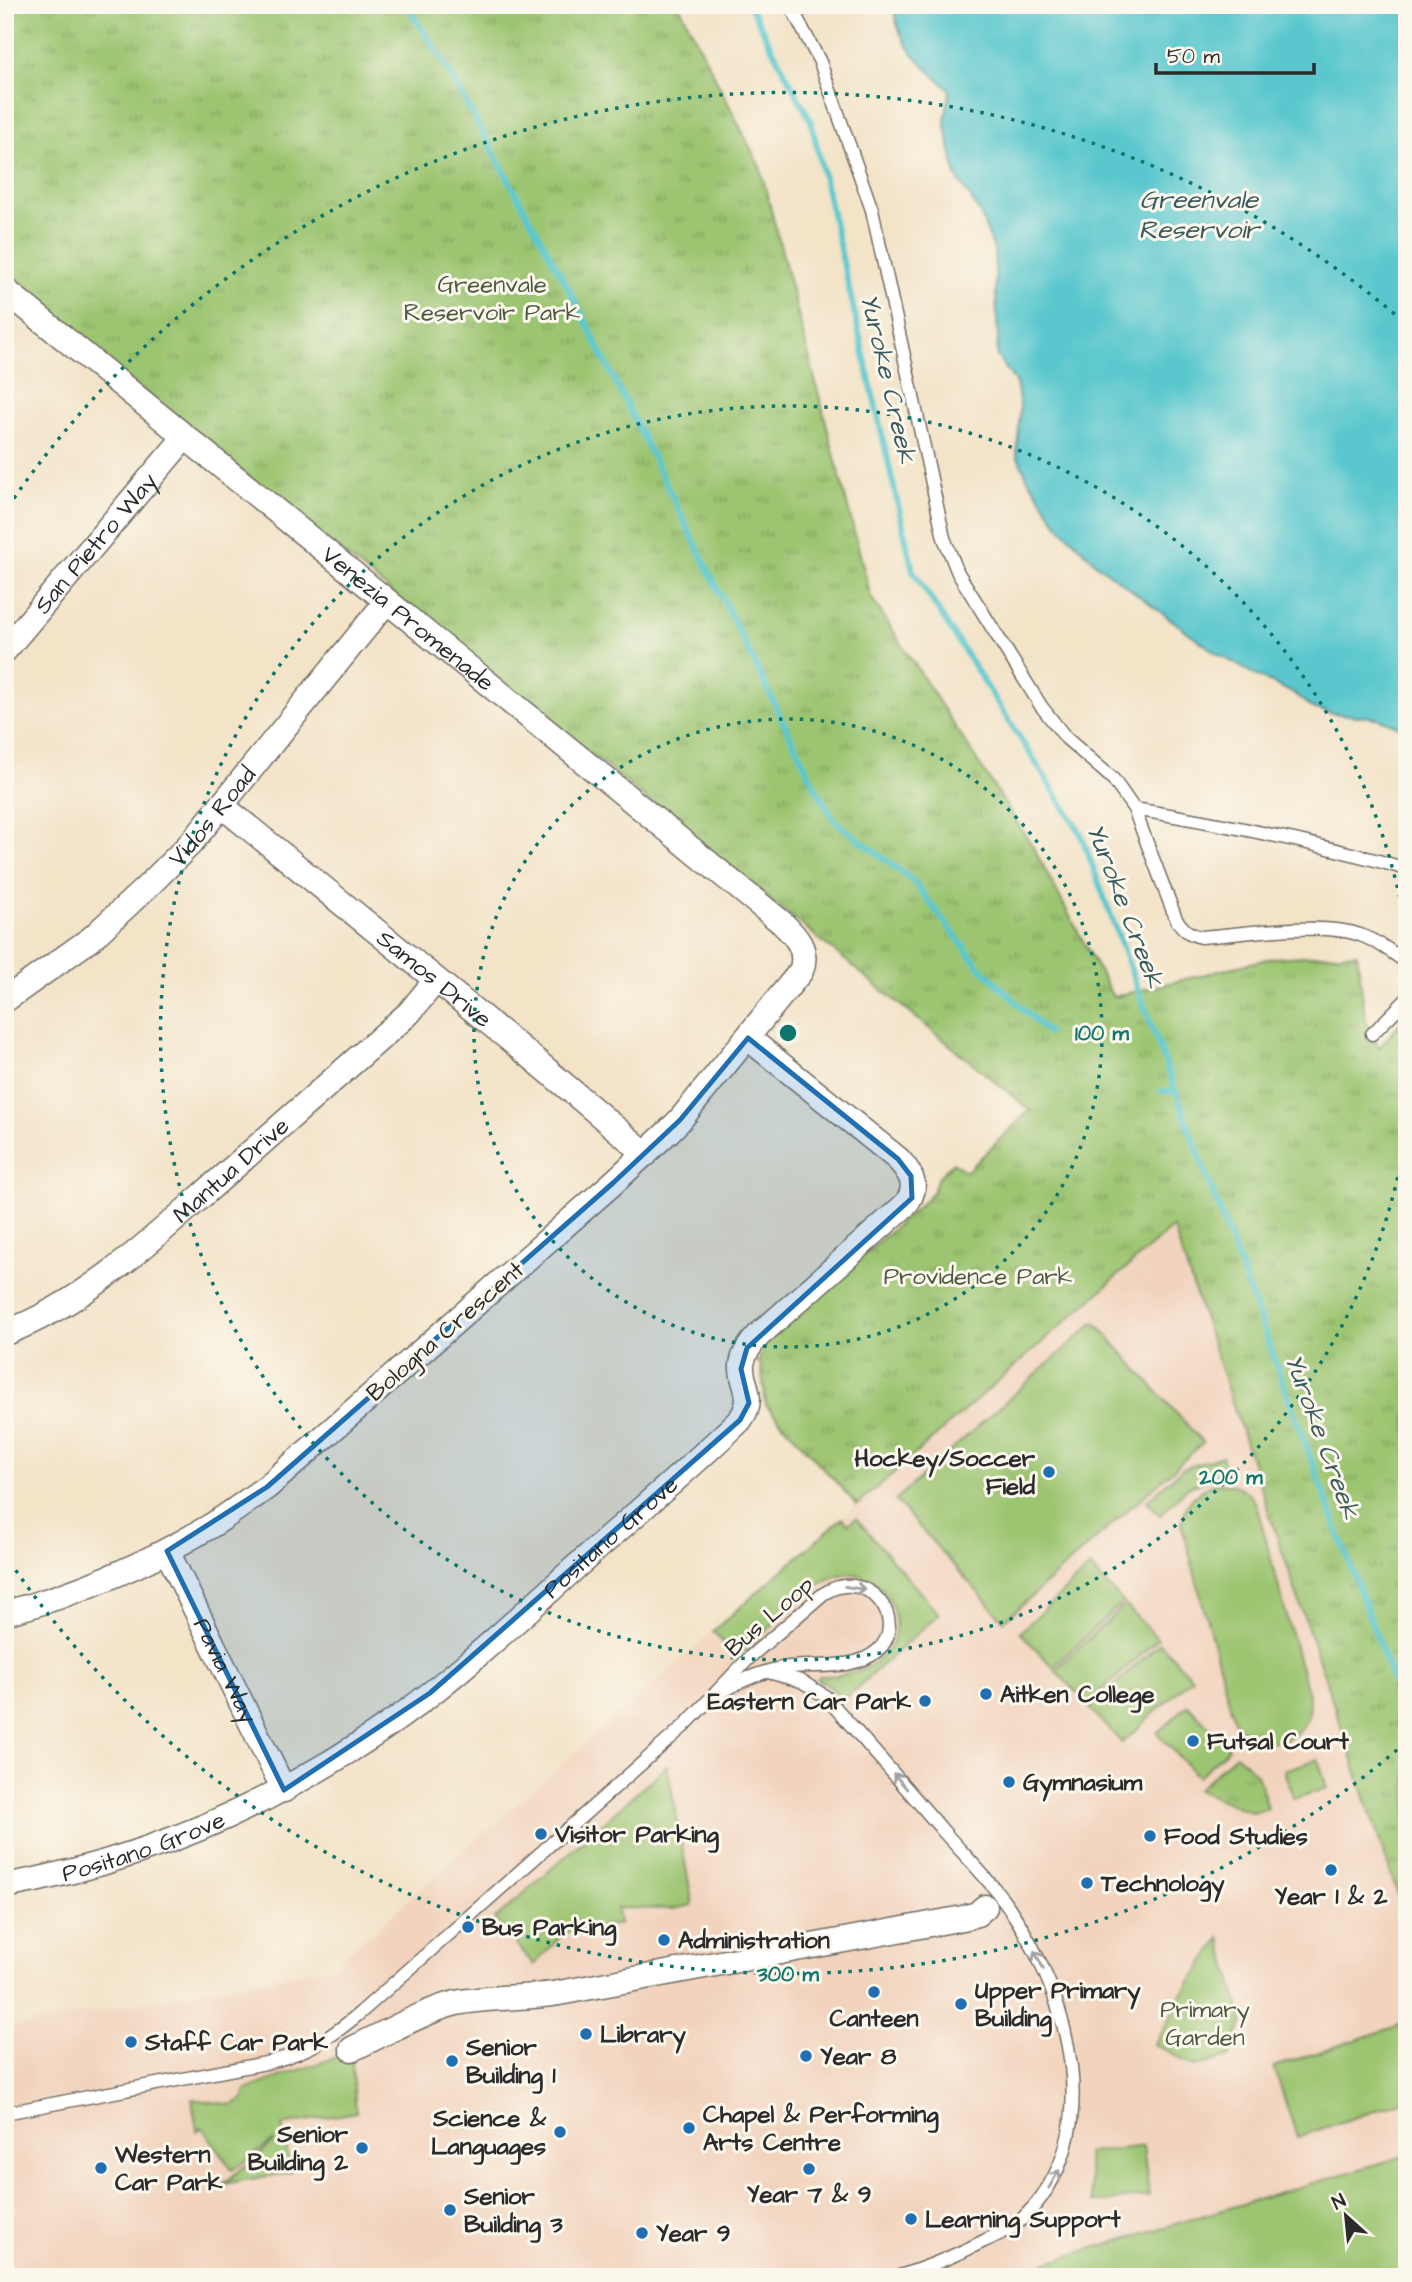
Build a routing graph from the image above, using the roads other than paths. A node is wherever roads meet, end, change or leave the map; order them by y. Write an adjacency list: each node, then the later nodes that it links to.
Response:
1 (790, 5): 7 (lane)
2 (5, 290): 3 (street, Venezia Promenade)
3 (185, 437): 4 (street, Venezia Promenade); 5 (street, San Pietro Way)
4 (387, 601): 6 (street, Vidos Road); 9 (street, Venezia Promenade)
5 (5, 650)
6 (221, 805): 11 (street, Samos Drive); 13 (street, Vidos Road)
7 (1134, 809): 8 (lane); 10 (lane)
8 (1407, 869)
9 (803, 951): 15 (street, Bologna Crescent)
10 (1407, 963)
11 (436, 980): 16 (street, Samos Drive); 17 (street, Mantua Drive)
12 (1407, 999): 14 (lane)
13 (5, 1000)
14 (1372, 1034)
15 (748, 1038): 16 (street, Bologna Crescent); 22 (street, Positano Grove)
16 (646, 1154): 18 (street, Bologna Crescent)
17 (5, 1333)
18 (167, 1551): 19 (street, Bologna Crescent); 22 (street, Pavia Way)
19 (5, 1613)
20 (765, 1672): 21 (lane, Bus Loop); 21 (lane, Bus Loop, one-way to 20); 27 (lane, one-way to 20)
21 (709, 1701): 26 (lane)
22 (284, 1790): 23 (street, Positano Grove)
23 (5, 1886)
24 (985, 1907): 25 (street)
25 (352, 2049)
26 (5, 2113)
27 (896, 2277)

